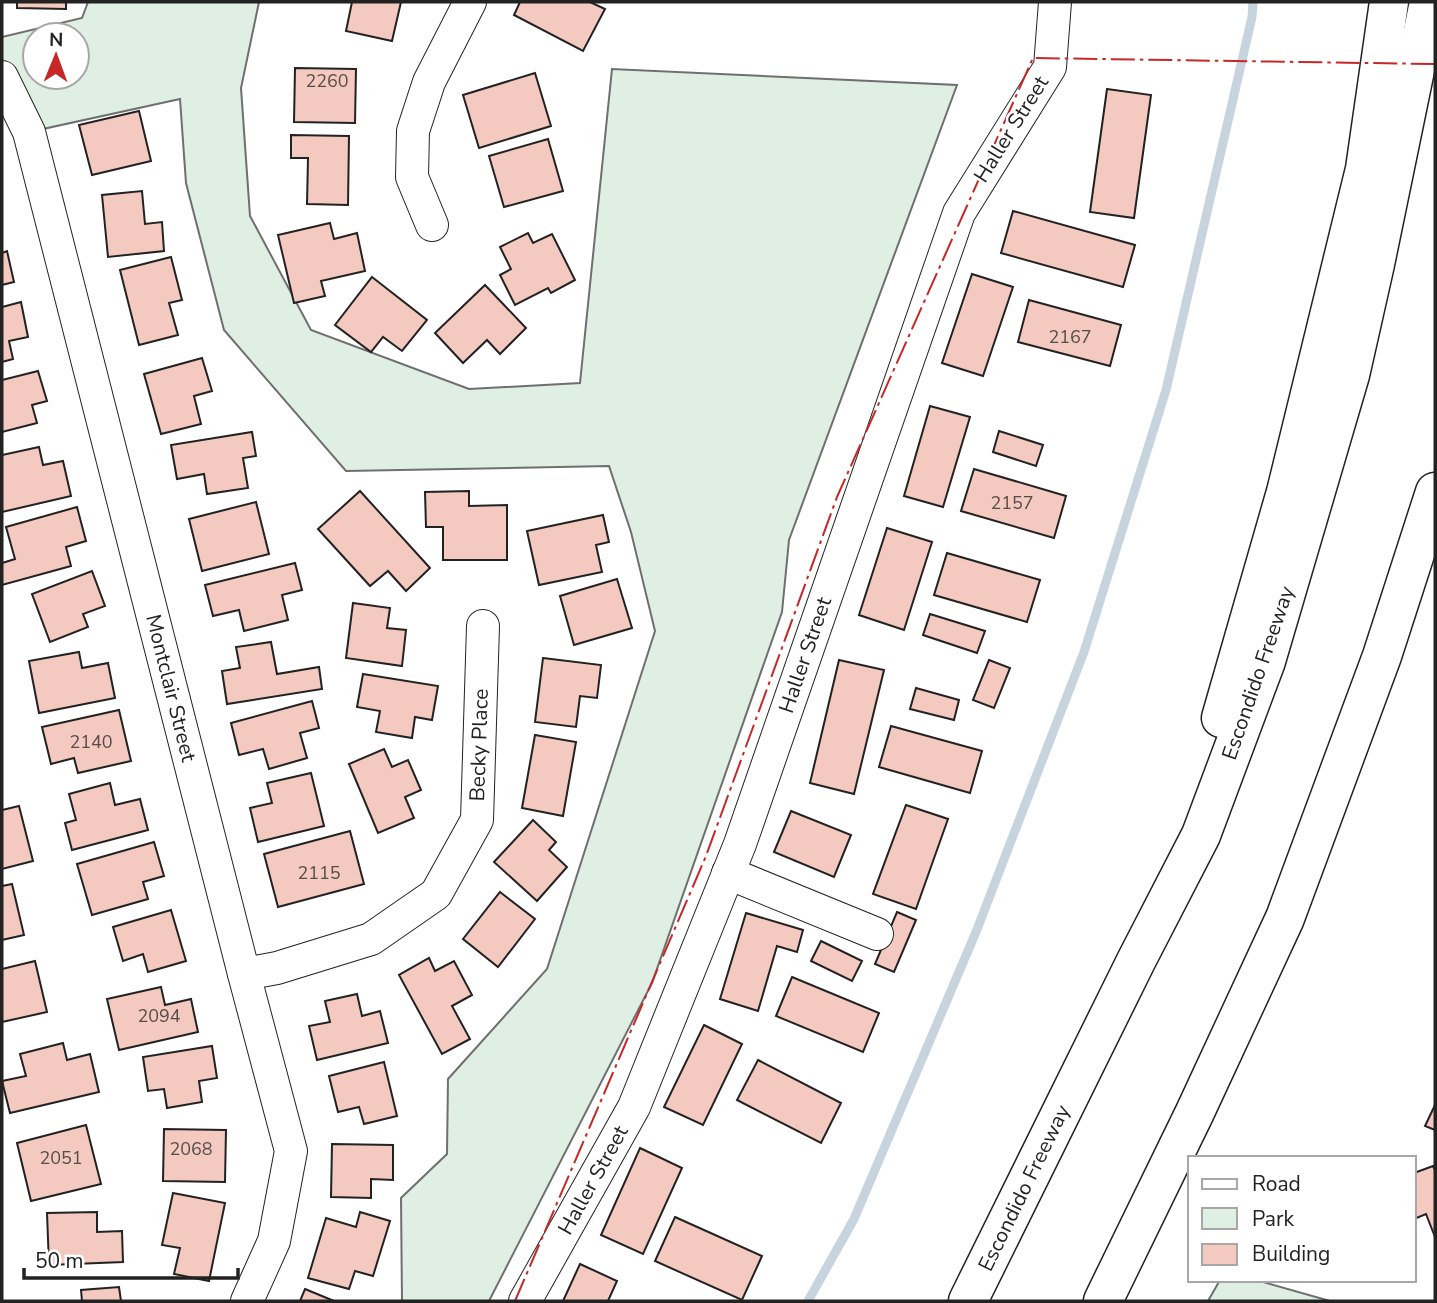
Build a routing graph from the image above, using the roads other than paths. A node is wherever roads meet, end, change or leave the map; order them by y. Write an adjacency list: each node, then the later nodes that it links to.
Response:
1 (470, 2): 6 (street)
2 (1055, 2): 9 (street, Haller Street)
3 (1389, 2): 11 (highway)
4 (1429, 2): 11 (highway, Escondido Freeway)
5 (2, 77): 12 (street, Montclair Street)
6 (432, 225)
7 (1435, 492): 16 (highway)
8 (483, 626): 12 (street, Becky Place)
9 (728, 873): 10 (street); 14 (street, Haller Street)
10 (877, 934)
11 (1136, 961): 15 (highway, Escondido Freeway)
12 (244, 974): 13 (street, Montclair Street)
13 (247, 1301)
14 (525, 1301)
15 (968, 1301)
16 (1103, 1301)

